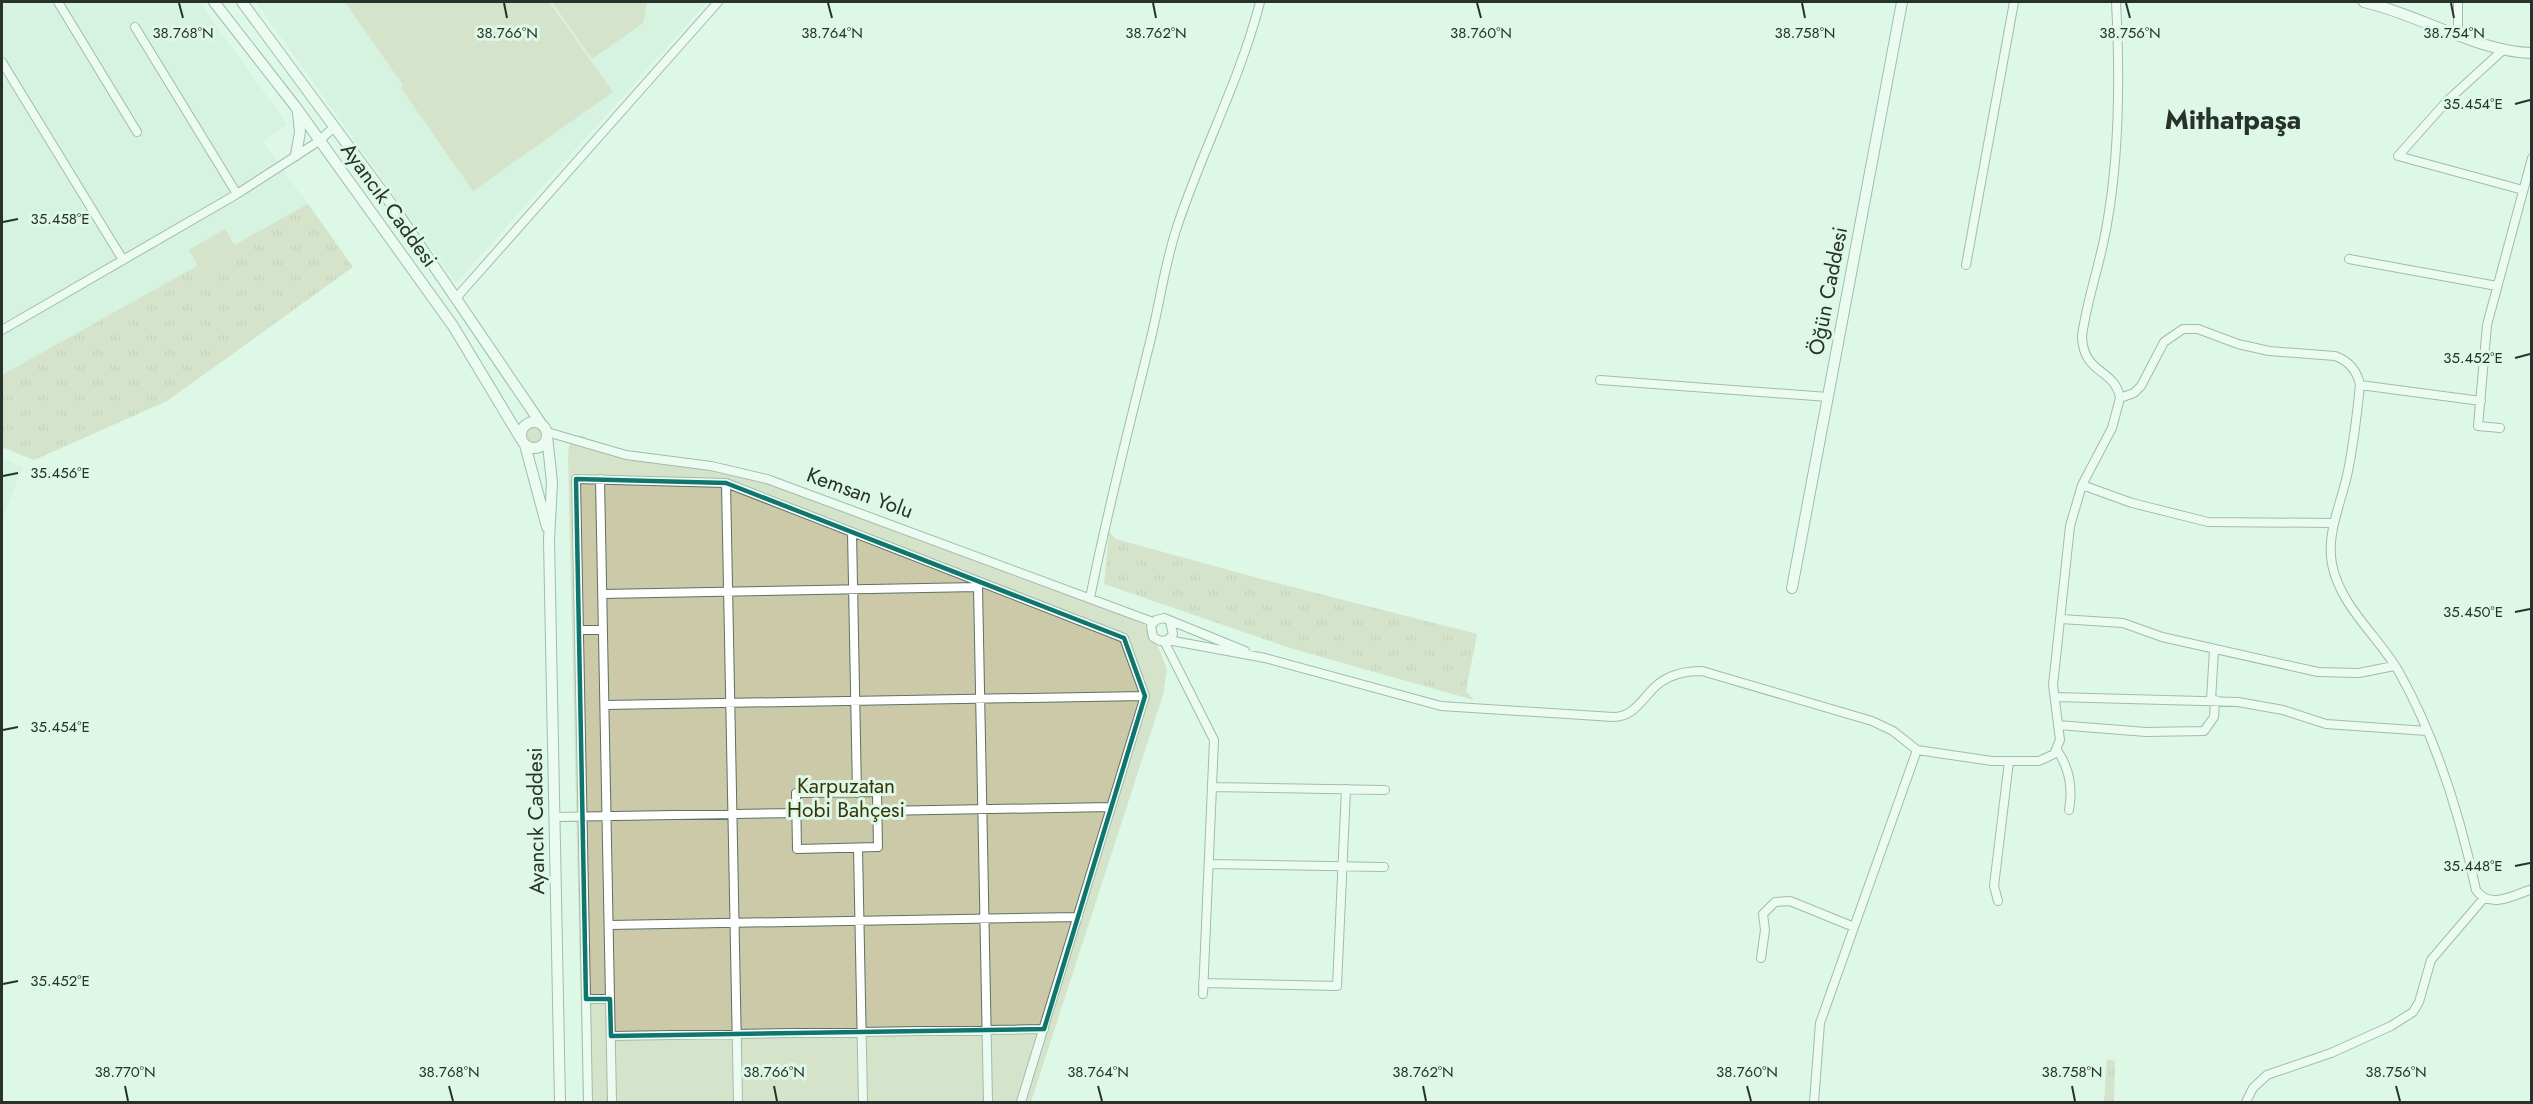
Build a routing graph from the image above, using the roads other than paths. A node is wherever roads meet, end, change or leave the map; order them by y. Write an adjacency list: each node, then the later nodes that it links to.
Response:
1 (58, 2): 18 (street)
2 (214, 2): 16 (street, Ayancık Caddesi)
3 (242, 2): 17 (street, Ayancık Caddesi)
4 (718, 2): 29 (street)
5 (1260, 2): 50 (street)
6 (1902, 2): 33 (street, Öğün Caddesi)
7 (2014, 2): 27 (street)
8 (2116, 2): 34 (street)
9 (2364, 2): 12 (street)
10 (2458, 2): 12 (street)
11 (135, 27): 24 (street)
12 (2458, 34): 13 (street)
13 (2503, 50): 14 (street); 23 (street)
14 (2532, 53)
15 (2, 62): 26 (street)
16 (298, 109): 19 (street, Ayancık Caddesi); 20 (street)
17 (333, 128): 19 (street); 29 (street, Ayancık Caddesi)
18 (137, 132)
19 (319, 141): 20 (street); 38 (street, Ayancık Caddesi)
20 (296, 155): 24 (street)
21 (2532, 158): 22 (street)
22 (2529, 177): 23 (street)
23 (2523, 190): 28 (street)
24 (237, 194): 26 (street)
25 (2349, 259): 28 (street)
26 (123, 260): 30 (street)
27 (1966, 265)
28 (2497, 286): 35 (street)
29 (457, 297): 37 (street, Ayancık Caddesi)
30 (2, 330)
31 (1600, 380): 33 (street)
32 (2360, 385): 34 (street); 35 (street); 42 (street)
33 (1828, 397): 46 (street, Öğün Caddesi)
34 (2120, 398): 41 (street)
35 (2481, 401): 36 (street)
36 (2500, 428)
37 (545, 431): 38 (street); 38 (street); 44 (street, Ayancık Caddesi); 50 (street, Kemsan Yolu)
38 (523, 442): 44 (street, Ayancık Caddesi)
39 (600, 479): 40 (street); 49 (street); 54 (street)
40 (726, 483): 43 (street); 48 (street)
41 (2082, 485): 42 (street); 51 (street)
42 (2334, 524): 59 (street)
43 (852, 532): 45 (street); 47 (street)
44 (549, 540): 83 (street, Ayancık Caddesi)
45 (979, 585): 47 (street); 60 (street); 62 (street)
46 (1792, 588)
47 (853, 590): 48 (street); 64 (street)
48 (728, 592): 49 (street); 65 (street)
49 (602, 594): 55 (street)
50 (1090, 598): 52 (street, Kemsan Yolu)
51 (2061, 619): 57 (street); 61 (street)
52 (1153, 622): 53 (street); 56 (street)
53 (1170, 622): 56 (street); 58 (street)
54 (579, 630): 55 (street); 84 (street)
55 (603, 630): 66 (street)
56 (1166, 641): 58 (street); 72 (street)
57 (2214, 650): 59 (street); 63 (street)
58 (1265, 658): 69 (street)
59 (2394, 666): 68 (street)
60 (1145, 696): 62 (street); 76 (street)
61 (2055, 697): 63 (street); 67 (street)
62 (980, 699): 64 (street); 77 (street)
63 (2213, 699): 67 (street); 68 (street)
64 (855, 701): 65 (street); 75 (street)
65 (730, 703): 66 (street); 81 (street)
66 (604, 705): 82 (street)
67 (2058, 725): 70 (street)
68 (2427, 731): 90 (street)
69 (1917, 750): 71 (street); 97 (street)
70 (2057, 750): 71 (street); 78 (street)
71 (2009, 760): 91 (street)
72 (1212, 787): 73 (street); 86 (street)
73 (1346, 789): 74 (street); 87 (street)
74 (1385, 790)
75 (857, 792): 79 (street); 80 (street)
76 (1111, 807): 77 (street); 92 (street)
77 (982, 810): 79 (street); 93 (street)
78 (2069, 810)
79 (878, 812): 85 (street)
80 (797, 813): 81 (street); 85 (street)
81 (732, 814): 82 (street); 95 (street)
82 (607, 816): 84 (street); 96 (street)
83 (555, 817): 84 (street); 108 (street, Ayancık Caddesi)
84 (582, 817): 101 (street)
85 (858, 848): 94 (street)
86 (1209, 864): 87 (street); 99 (street)
87 (1343, 866): 88 (street); 99 (street)
88 (1384, 867)
89 (2532, 889): 90 (street)
90 (2484, 898): 116 (street)
91 (1998, 901)
92 (1078, 917): 93 (street); 103 (street)
93 (984, 918): 94 (street); 104 (street)
94 (859, 921): 95 (street); 105 (street)
95 (734, 923): 96 (street); 106 (street)
96 (609, 925): 102 (street)
97 (1854, 927): 98 (street); 115 (street)
98 (1761, 958)
99 (1203, 983): 100 (street)
100 (1203, 994)
101 (586, 999): 102 (street); 109 (street)
102 (610, 999): 107 (street)
103 (1044, 1029): 104 (street); 114 (street)
104 (986, 1030): 105 (street); 113 (street)
105 (861, 1032): 106 (street); 112 (street)
106 (736, 1034): 107 (street); 111 (street)
107 (611, 1036): 110 (street)
108 (560, 1102)
109 (588, 1102)
110 (612, 1102)
111 (738, 1102)
112 (863, 1102)
113 (988, 1102)
114 (1021, 1102)
115 (1814, 1102)
116 (2247, 1102)

